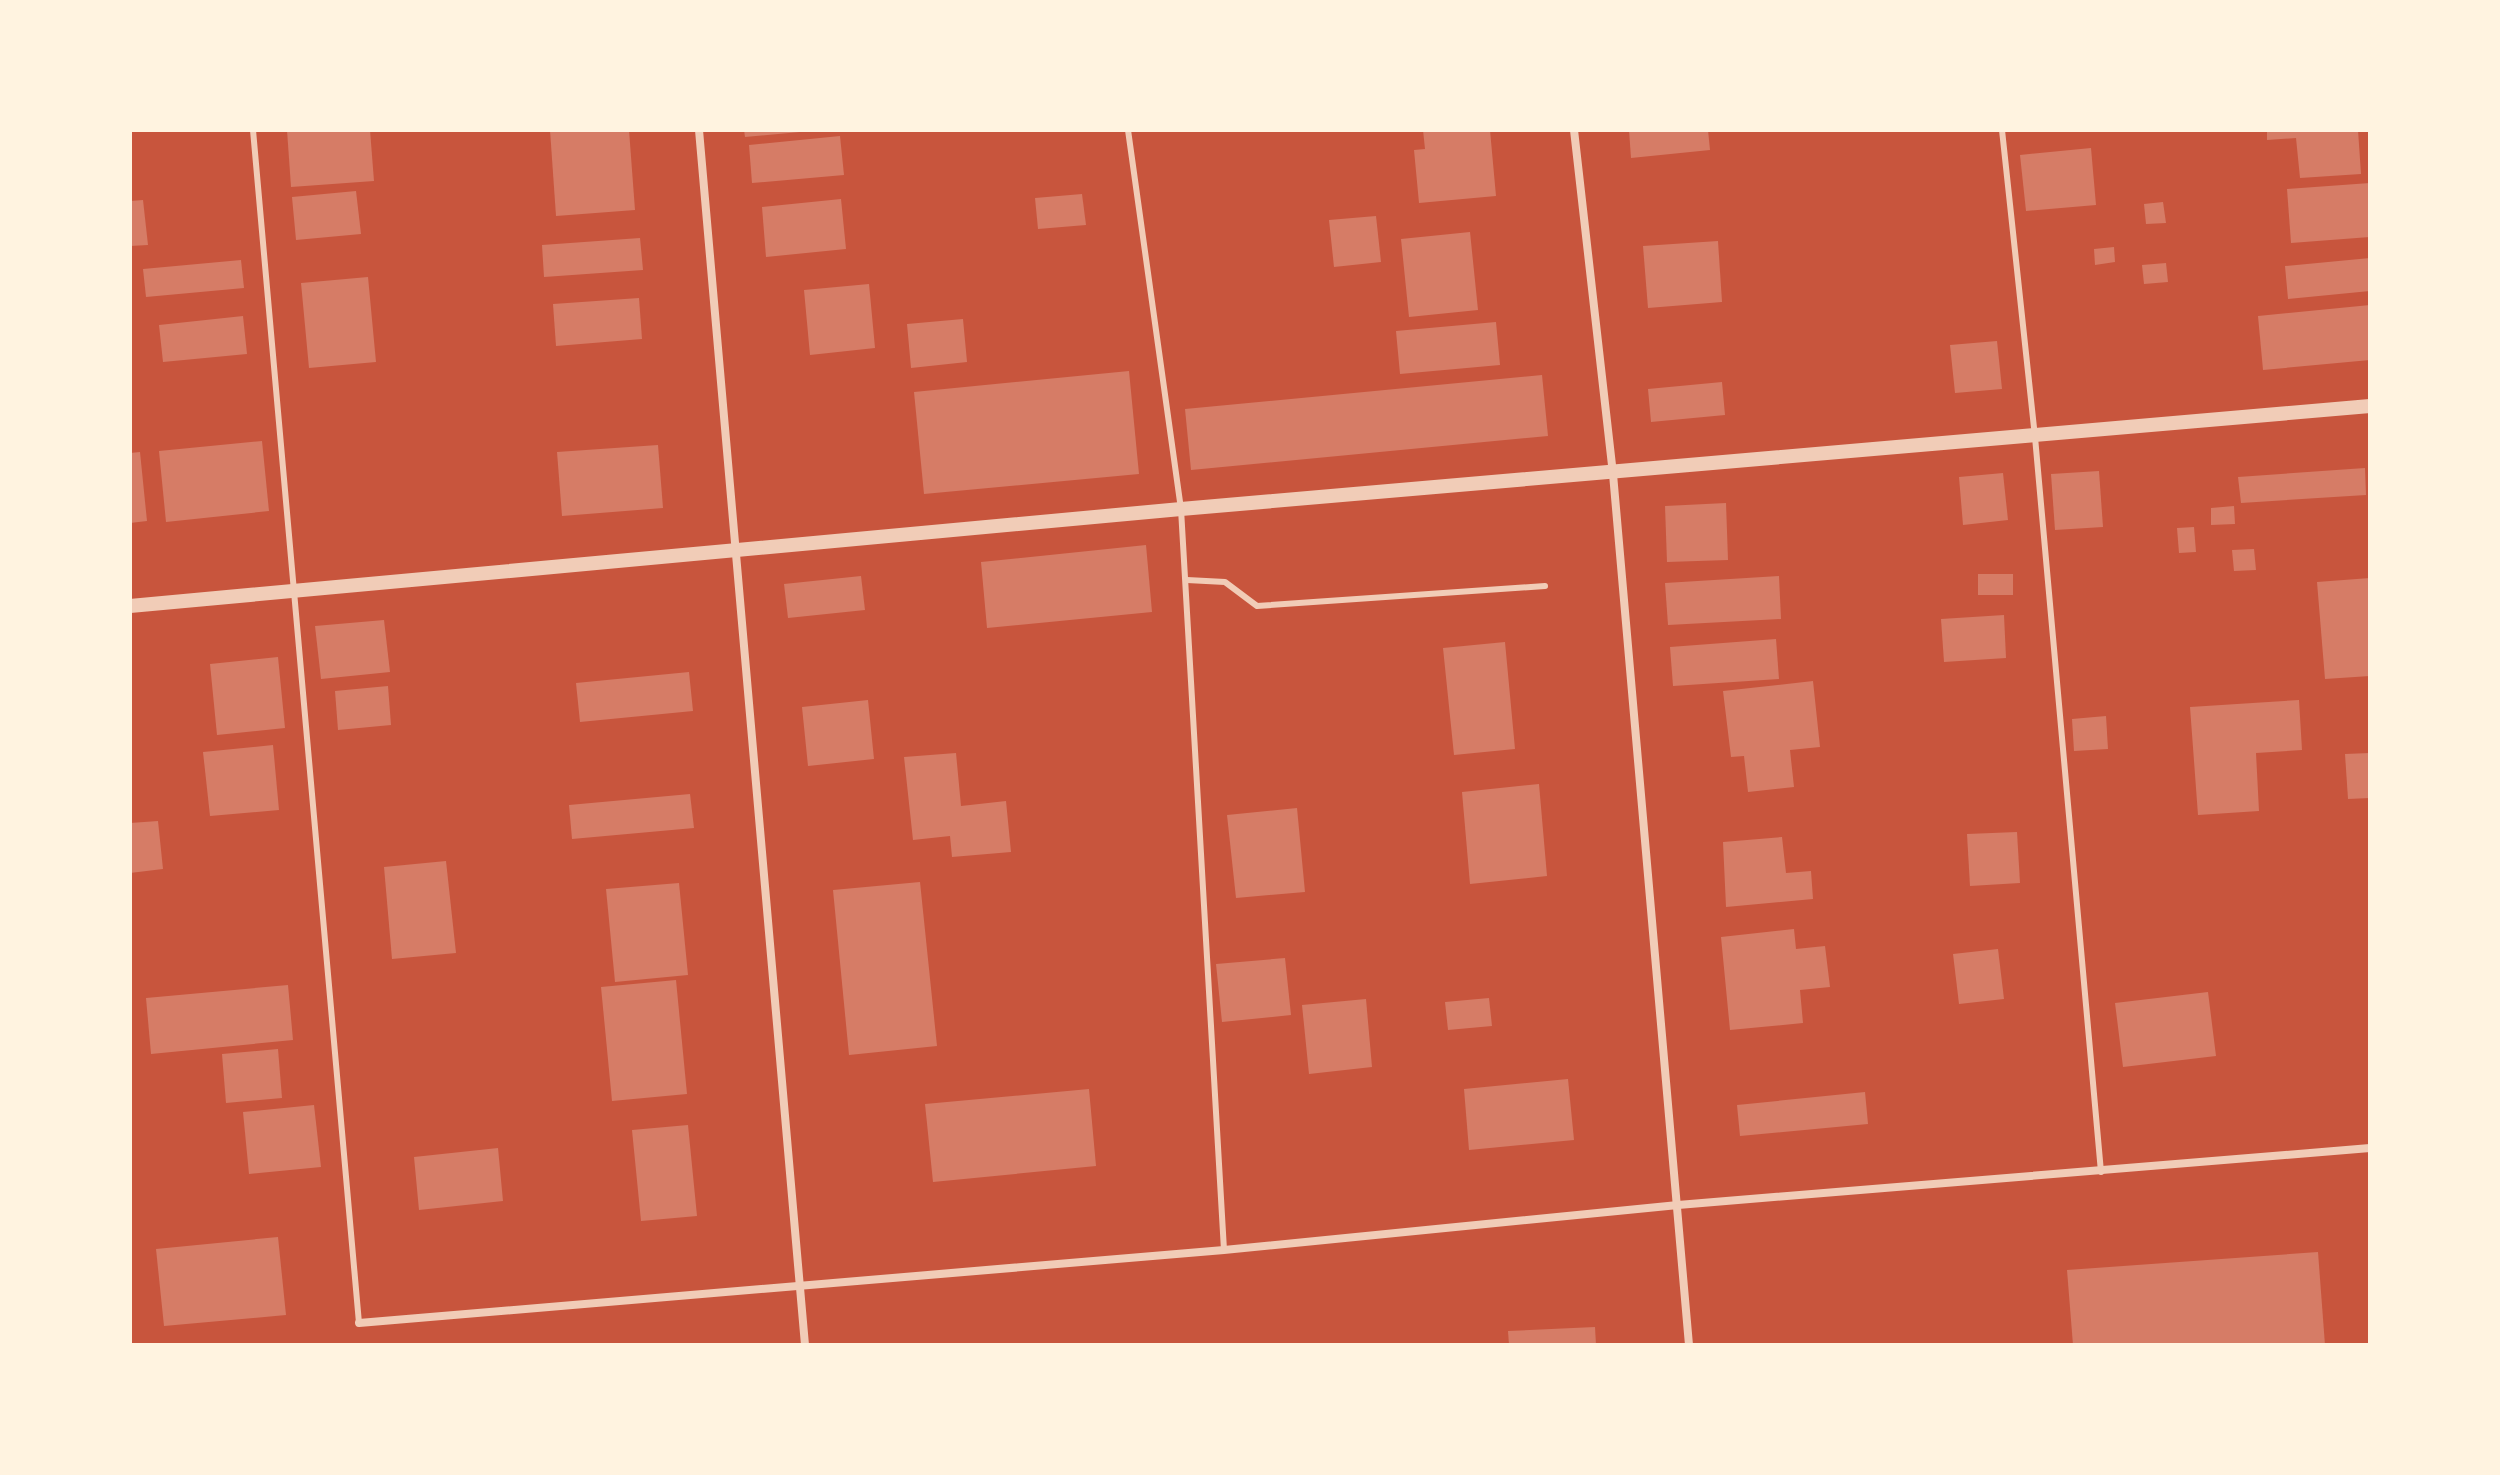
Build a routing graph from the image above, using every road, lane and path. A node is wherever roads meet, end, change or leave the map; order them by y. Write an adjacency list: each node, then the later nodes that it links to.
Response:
1 (253, 130): 13 (lane)
2 (699, 130): 10 (street)
3 (1128, 130): 9 (lane)
4 (1574, 130): 8 (street)
5 (2002, 130): 7 (lane)
6 (2370, 406): 7 (street)
7 (2035, 437): 8 (street); 16 (lane)
8 (1613, 474): 9 (street); 17 (street)
9 (1181, 509): 10 (street); 11 (lane)
10 (736, 550): 13 (street); 19 (street)
11 (1187, 580): 12 (lane); 18 (lane)
12 (1545, 586)
13 (292, 591): 14 (street); 20 (lane)
14 (130, 606)
15 (2370, 1148): 16 (street)
16 (2101, 1172): 17 (street)
17 (1678, 1205): 18 (street); 22 (street)
18 (1224, 1250): 19 (street)
19 (800, 1285): 20 (street); 21 (street)
20 (359, 1323)
21 (805, 1345)
22 (1689, 1345)

